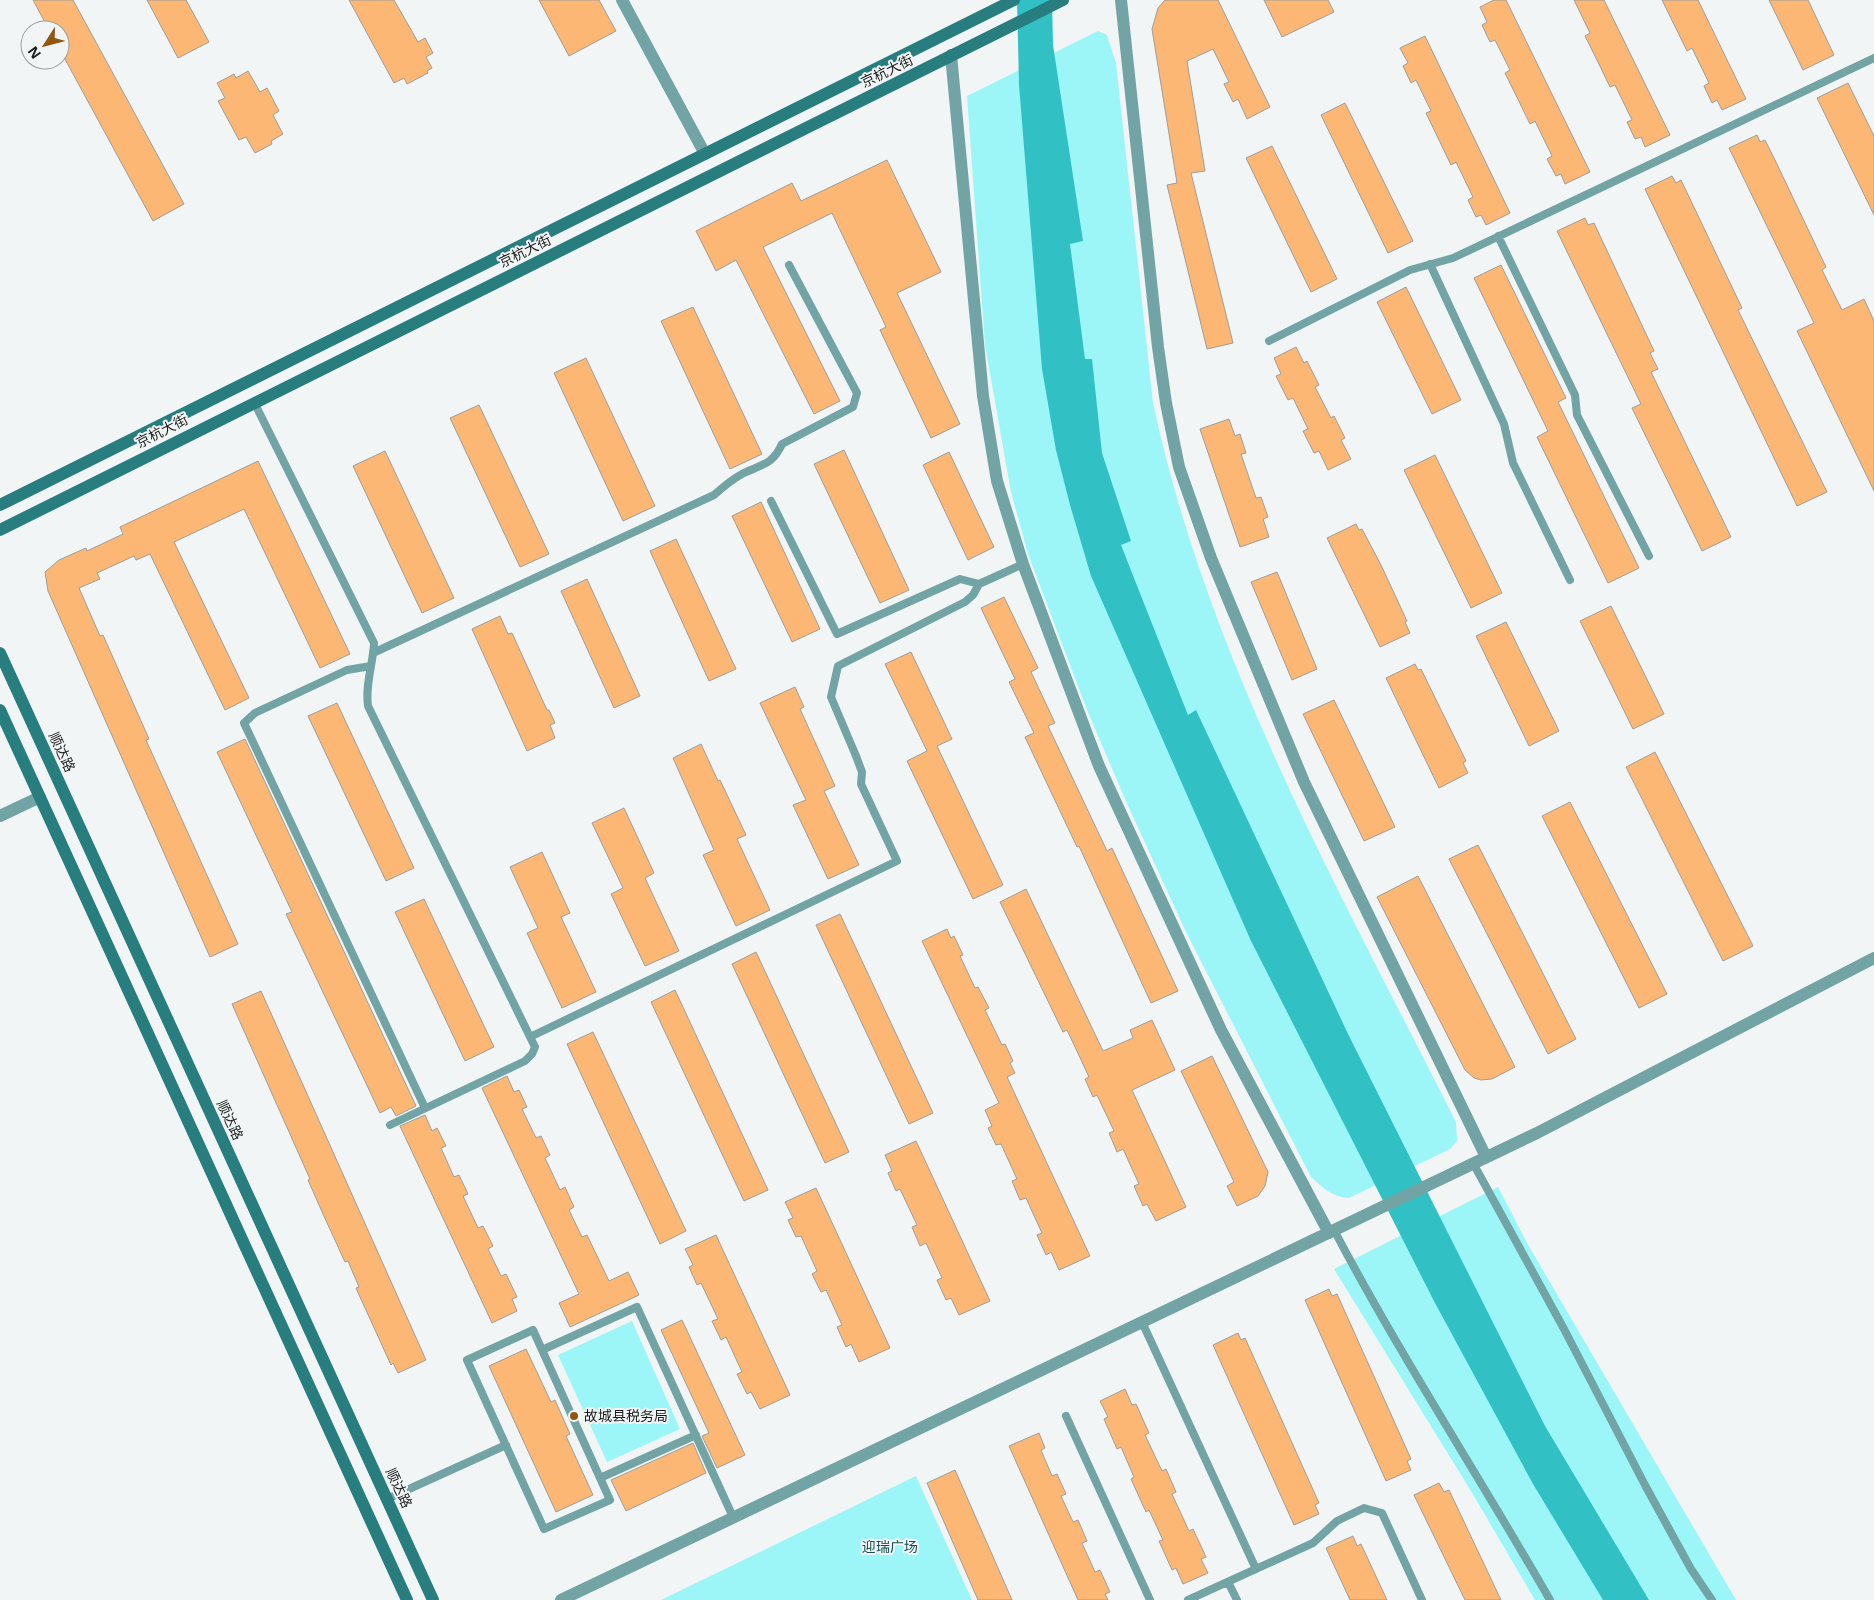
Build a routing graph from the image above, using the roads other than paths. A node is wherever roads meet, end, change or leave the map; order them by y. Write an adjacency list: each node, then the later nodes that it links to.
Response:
1 (622, 0): 7 (street)
2 (1014, 0): 7 (main road, 京杭大街)
3 (1063, 0): 5 (main road, 京杭大街)
4 (1121, 0): 30 (street)
5 (951, 56): 12 (main road, 京杭大街); 17 (street)
6 (1874, 58): 8 (lane)
7 (705, 154): 14 (main road, 京杭大街)
8 (1498, 236): 9 (lane); 16 (lane)
9 (1430, 264): 11 (lane); 18 (lane)
10 (789, 265): 21 (lane)
11 (1269, 341)
12 (254, 402): 15 (main road, 京杭大街); 21 (lane)
13 (771, 501): 19 (lane)
14 (0, 506)
15 (0, 530)
16 (1649, 556)
17 (1023, 564): 19 (lane); 32 (street)
18 (1570, 580)
19 (979, 584): 27 (lane)
20 (0, 653): 39 (main road, 顺达路)
21 (373, 653): 22 (lane)
22 (371, 666): 27 (lane); 28 (lane)
23 (0, 710): 24 (main road)
24 (40, 798): 25 (street); 43 (main road)
25 (0, 816)
26 (1874, 958): 30 (street)
27 (530, 1037): 28 (lane)
28 (425, 1108): 29 (lane)
29 (390, 1125)
30 (1486, 1157): 31 (street)
31 (1473, 1163): 32 (street); 51 (lane)
32 (1331, 1231): 33 (street); 50 (lane)
33 (1142, 1322): 40 (street); 41 (lane)
34 (542, 1350): 36 (lane); 37 (lane); 38 (lane)
35 (1066, 1416): 46 (lane)
36 (696, 1435): 38 (lane); 40 (lane)
37 (506, 1445): 38 (lane); 39 (lane)
38 (600, 1478)
39 (387, 1499): 44 (main road, 顺达路)
40 (733, 1517): 45 (street)
41 (1256, 1569): 42 (lane); 49 (lane)
42 (1228, 1582): 47 (lane); 48 (lane)
43 (407, 1600)
44 (433, 1600)
45 (561, 1600)
46 (1150, 1600)
47 (1188, 1600)
48 (1237, 1600)
49 (1422, 1600)
50 (1550, 1600)
51 (1712, 1600)

